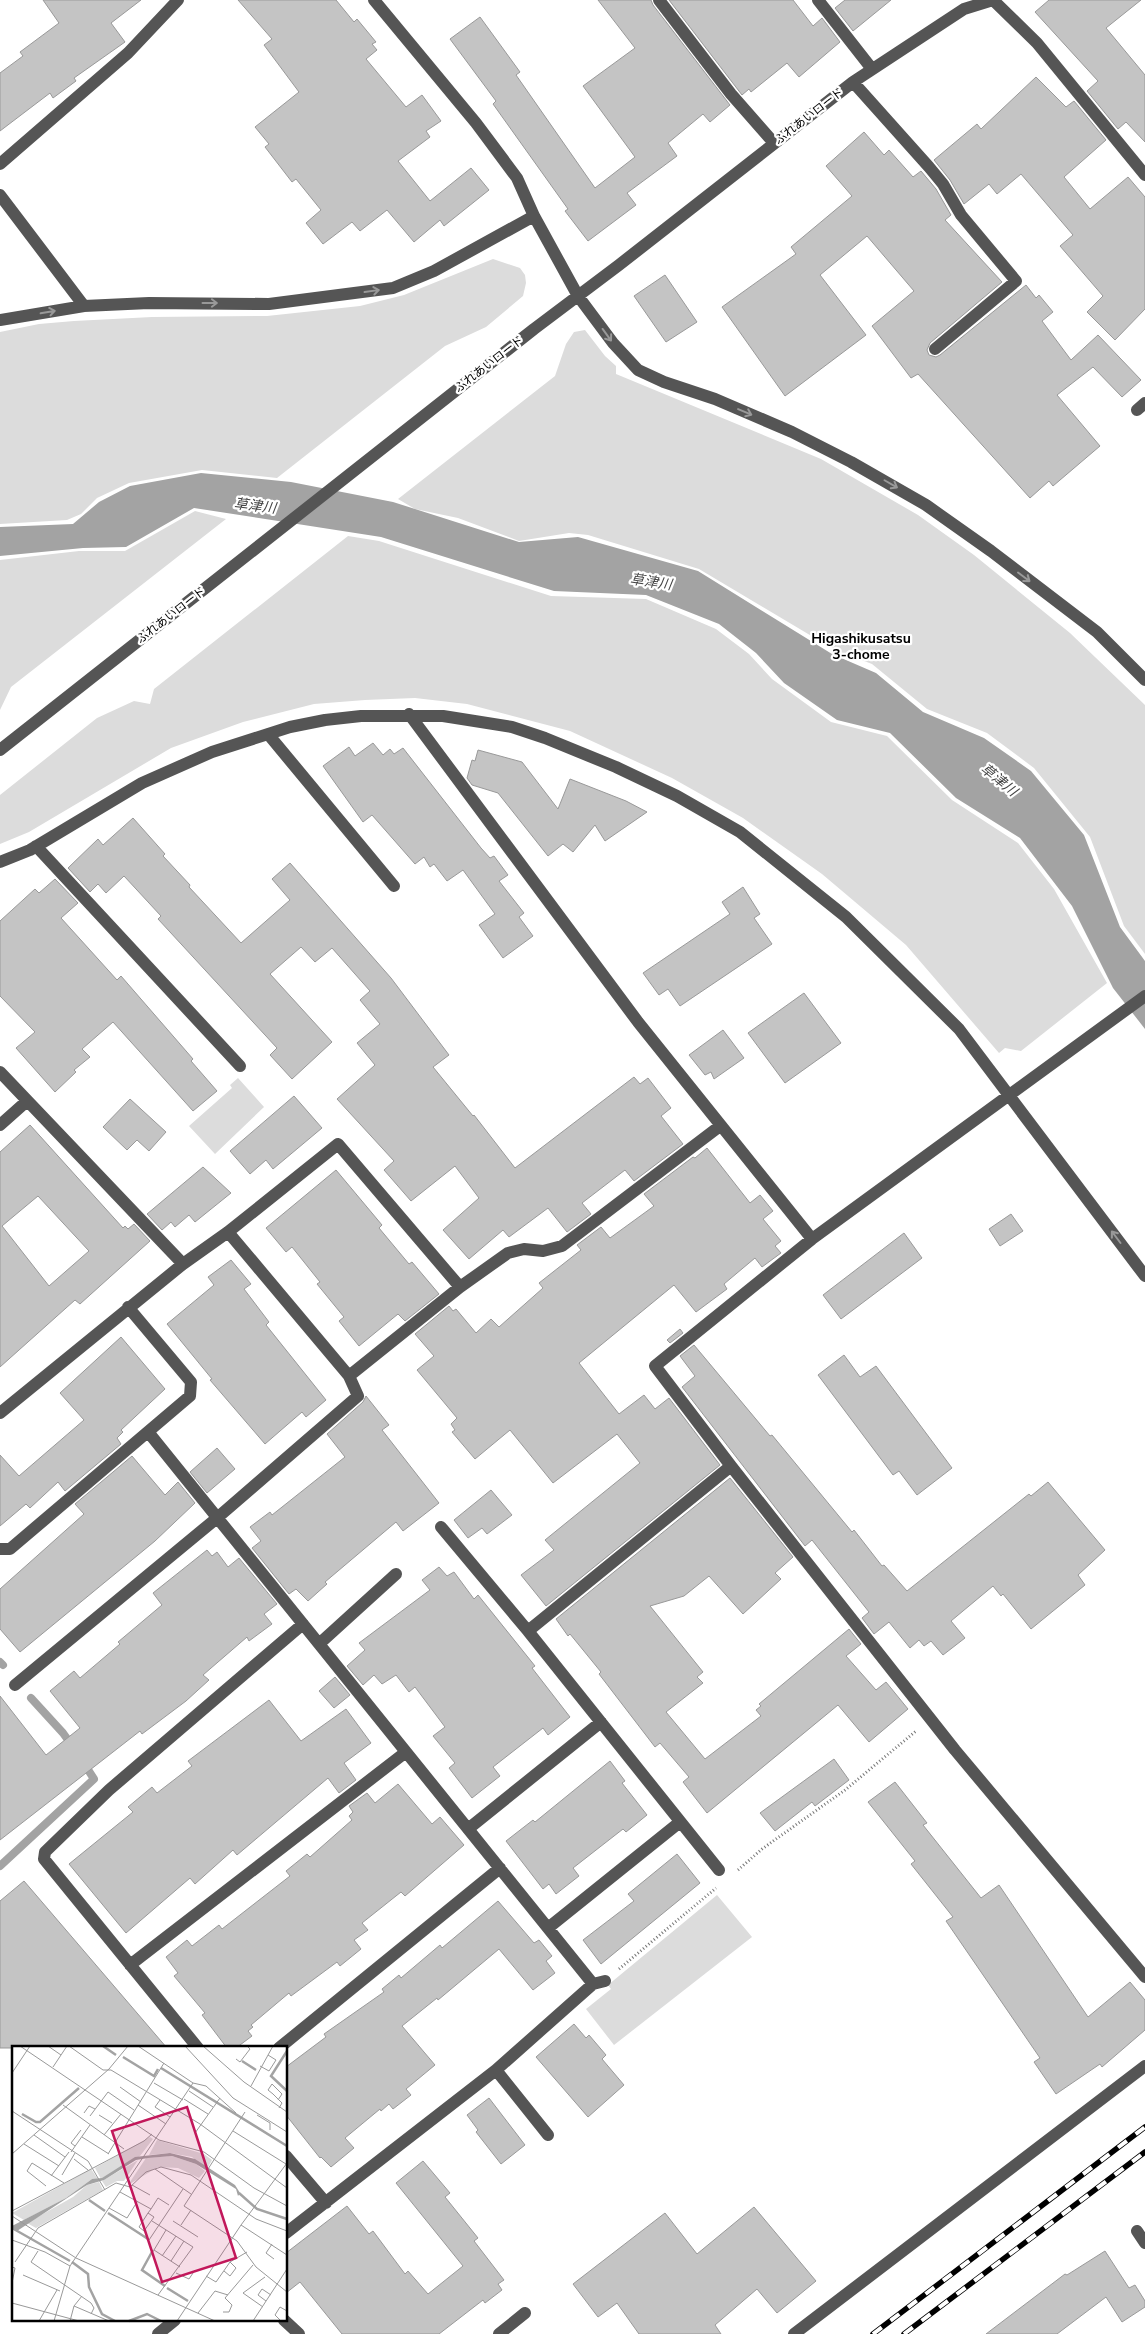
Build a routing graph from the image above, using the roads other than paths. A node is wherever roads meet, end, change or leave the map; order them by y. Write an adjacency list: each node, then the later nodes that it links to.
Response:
1 (178, 0): 9 (street)
2 (374, 0): 12 (street)
3 (659, 0): 8 (street)
4 (818, 0): 6 (street)
5 (993, 0): 6 (street, ふれあいロード); 10 (street)
6 (872, 69): 7 (street, ふれあいロード)
7 (853, 82): 8 (street, ふれあいロード); 16 (street)
8 (774, 143): 13 (street, ふれあいロード)
9 (0, 164)
10 (1145, 175)
11 (0, 195): 14 (street)
12 (534, 216): 13 (street); 14 (street, one-way to 12)
13 (578, 296): 17 (street, one-way to 17); 20 (street, ふれあいロード)
14 (84, 306): 15 (street, one-way to 14)
15 (0, 320)
16 (935, 349)
17 (1145, 680)
18 (408, 714): 19 (street); 27 (street); 30 (street)
19 (268, 734): 21 (street); 23 (street)
20 (0, 750)
21 (36, 846): 22 (street); 25 (street)
22 (0, 862)
23 (394, 886)
24 (1145, 996): 27 (street)
25 (240, 1066)
26 (0, 1072): 28 (street)
27 (1010, 1096): 32 (street); 34 (street, one-way to 27)
28 (27, 1101): 29 (street); 33 (street)
29 (0, 1125)
30 (720, 1126): 32 (street); 35 (street)
31 (228, 1232): 33 (street); 35 (street); 37 (street)
32 (812, 1239): 40 (street)
33 (183, 1264): 36 (street)
34 (1145, 1276)
35 (460, 1287): 37 (street)
36 (128, 1307): 38 (street); 39 (street)
37 (349, 1376): 41 (street)
38 (0, 1413)
39 (149, 1433): 41 (street); 43 (street)
40 (731, 1466): 46 (street); 57 (street)
41 (217, 1518): 45 (street); 48 (street)
42 (441, 1527): 46 (street)
43 (0, 1549)
44 (396, 1574): 47 (street)
45 (303, 1624): 47 (street); 56 (street)
46 (528, 1631): 49 (street)
47 (319, 1644): 50 (street)
48 (14, 1685)
49 (601, 1722): 51 (street); 52 (street)
50 (406, 1752): 52 (street); 56 (street)
51 (680, 1822): 54 (street); 55 (street)
52 (468, 1829): 53 (street)
53 (500, 1868): 55 (street); 59 (street)
54 (719, 1870)
55 (548, 1928): 61 (street)
56 (130, 1965): 58 (street)
57 (1145, 1977)
58 (196, 2046)
59 (281, 2046)
60 (1145, 2066): 74 (street)
61 (496, 2070): 62 (street); 64 (street)
62 (548, 2135)
63 (288, 2158): 64 (street)
64 (326, 2203): 66 (street)
65 (1137, 2231): 67 (street)
66 (288, 2232)
67 (1145, 2243)
68 (526, 2313): 73 (street)
69 (173, 2322): 71 (street)
70 (286, 2322): 72 (street)
71 (158, 2334)
72 (299, 2334)
73 (499, 2334)
74 (794, 2334)

